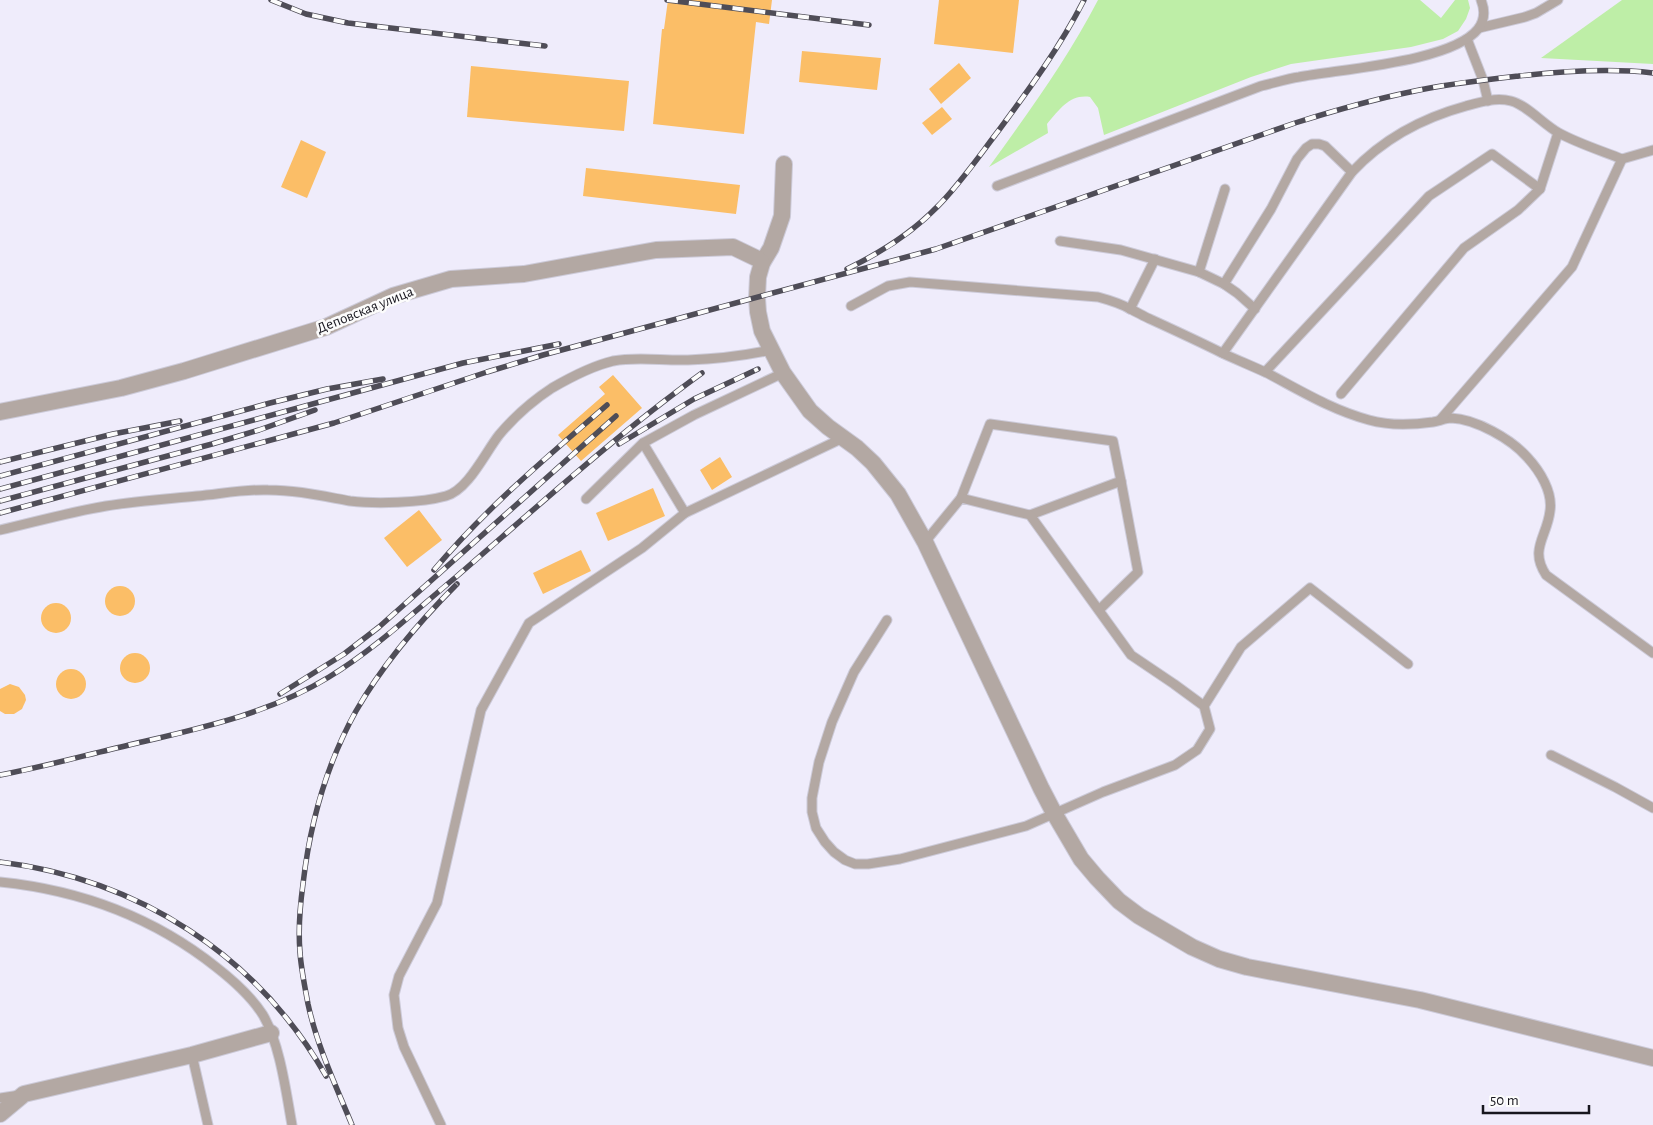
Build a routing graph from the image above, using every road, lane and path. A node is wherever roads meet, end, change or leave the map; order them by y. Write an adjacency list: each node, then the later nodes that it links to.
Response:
1 (1481, 0): 3 (lane)
2 (1558, 0): 3 (lane)
3 (1479, 28): 4 (lane)
4 (1466, 39): 5 (lane); 11 (lane)
5 (1488, 101): 6 (lane); 10 (lane)
6 (1558, 133): 8 (lane); 13 (lane)
7 (1653, 150): 8 (lane)
8 (1622, 159): 28 (lane)
9 (784, 164): 16 (street)
10 (1352, 172): 18 (lane); 21 (lane)
11 (997, 186)
12 (1226, 189): 17 (lane)
13 (1540, 189): 24 (lane); 26 (lane)
14 (1060, 241): 15 (lane)
15 (1155, 260): 17 (lane); 20 (lane)
16 (762, 263): 22 (street); 27 (street, Деповская улица)
17 (1198, 272): 18 (lane)
18 (1224, 284): 21 (lane)
19 (851, 306): 20 (lane)
20 (1130, 308): 23 (lane)
21 (1254, 310): 23 (lane)
22 (771, 350): 25 (street); 36 (lane)
23 (1223, 353): 24 (lane)
24 (1264, 372): 28 (lane)
25 (783, 373): 29 (street); 30 (lane)
26 (1341, 394)
27 (0, 412)
28 (1439, 421): 40 (lane)
29 (843, 438): 34 (lane); 37 (street)
30 (643, 444): 33 (lane); 34 (lane)
31 (1121, 482): 32 (lane); 35 (lane); 38 (lane)
32 (962, 498): 35 (lane); 37 (lane)
33 (586, 499)
34 (685, 513): 55 (lane)
35 (1030, 515): 38 (lane)
36 (0, 530)
37 (925, 542): 45 (street)
38 (1099, 610): 42 (lane)
39 (887, 620): 45 (lane)
40 (1653, 653)
41 (1408, 664): 42 (lane)
42 (1204, 706): 45 (lane)
43 (1551, 755): 44 (lane)
44 (1653, 808)
45 (1054, 813): 49 (street)
46 (0, 882): 47 (lane)
47 (271, 1033): 48 (street); 54 (lane)
48 (192, 1055): 50 (street); 53 (lane)
49 (1653, 1058)
50 (24, 1094): 51 (lane); 52 (street)
51 (0, 1098)
52 (0, 1114)
53 (208, 1125)
54 (292, 1125)
55 (441, 1125)

